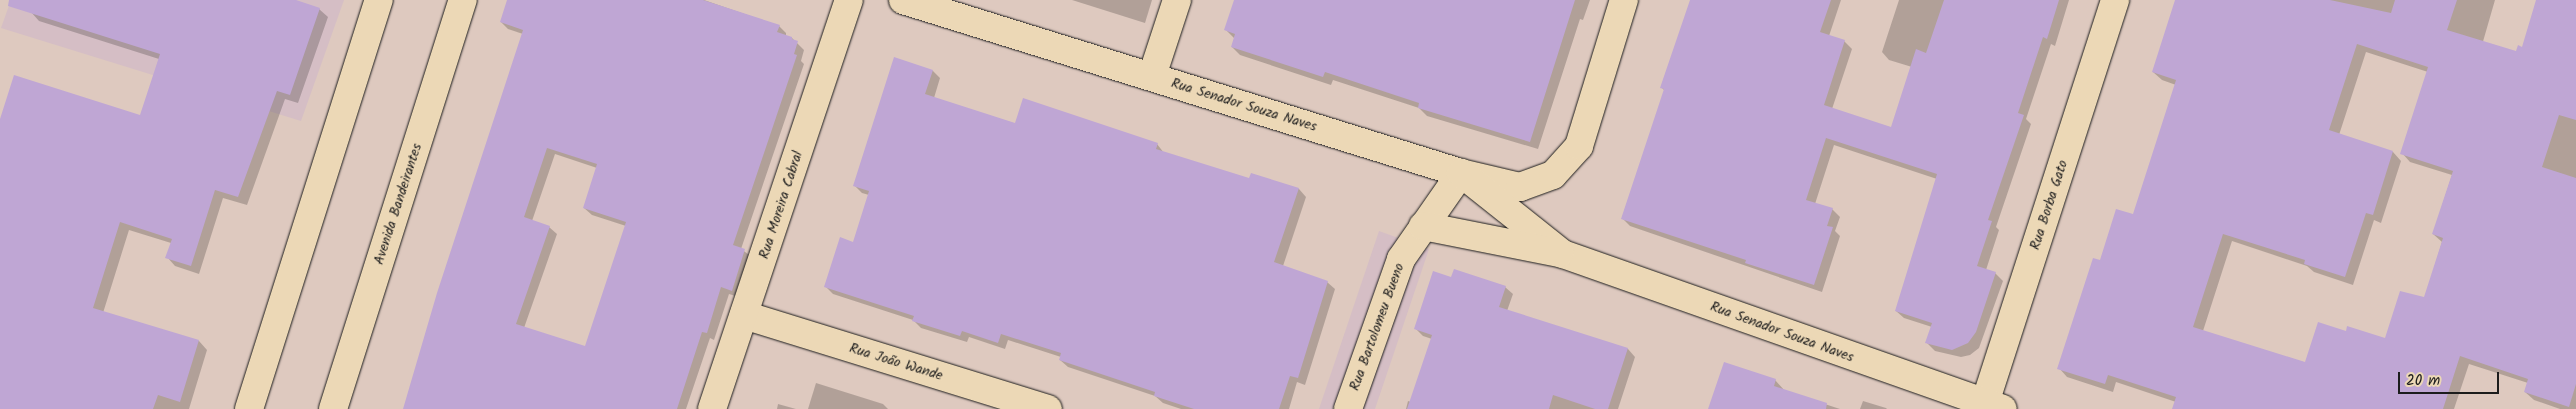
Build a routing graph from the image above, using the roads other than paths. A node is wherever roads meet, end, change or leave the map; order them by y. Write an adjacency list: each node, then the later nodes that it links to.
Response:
1 (378, 0): 14 (main road)
2 (463, 0): 15 (main road, Avenida Bandeirantes)
3 (849, 0): 12 (main road, Rua Moreira Cabral)
4 (903, 0): 8 (main road, Rua Senador Souza Naves)
5 (1177, 0): 8 (main road)
6 (1624, 0): 9 (main road)
7 (2115, 0): 13 (main road, Rua Borba Gato)
8 (1152, 76): 9 (main road, Rua Senador Souza Naves)
9 (1461, 172): 10 (main road, Rua Bartolomeu Bueno); 11 (main road, Rua Senador Souza Naves)
10 (1423, 226): 11 (main road, Rua Senador Souza Naves); 18 (main road, Rua Bartolomeu Bueno)
11 (1563, 254): 13 (main road, Rua Senador Souza Naves)
12 (744, 315): 16 (main road, Rua Moreira Cabral); 17 (main road, Rua João Wande)
13 (1990, 407)
14 (249, 409)
15 (333, 409)
16 (712, 409)
17 (1048, 409)
18 (1348, 409)

